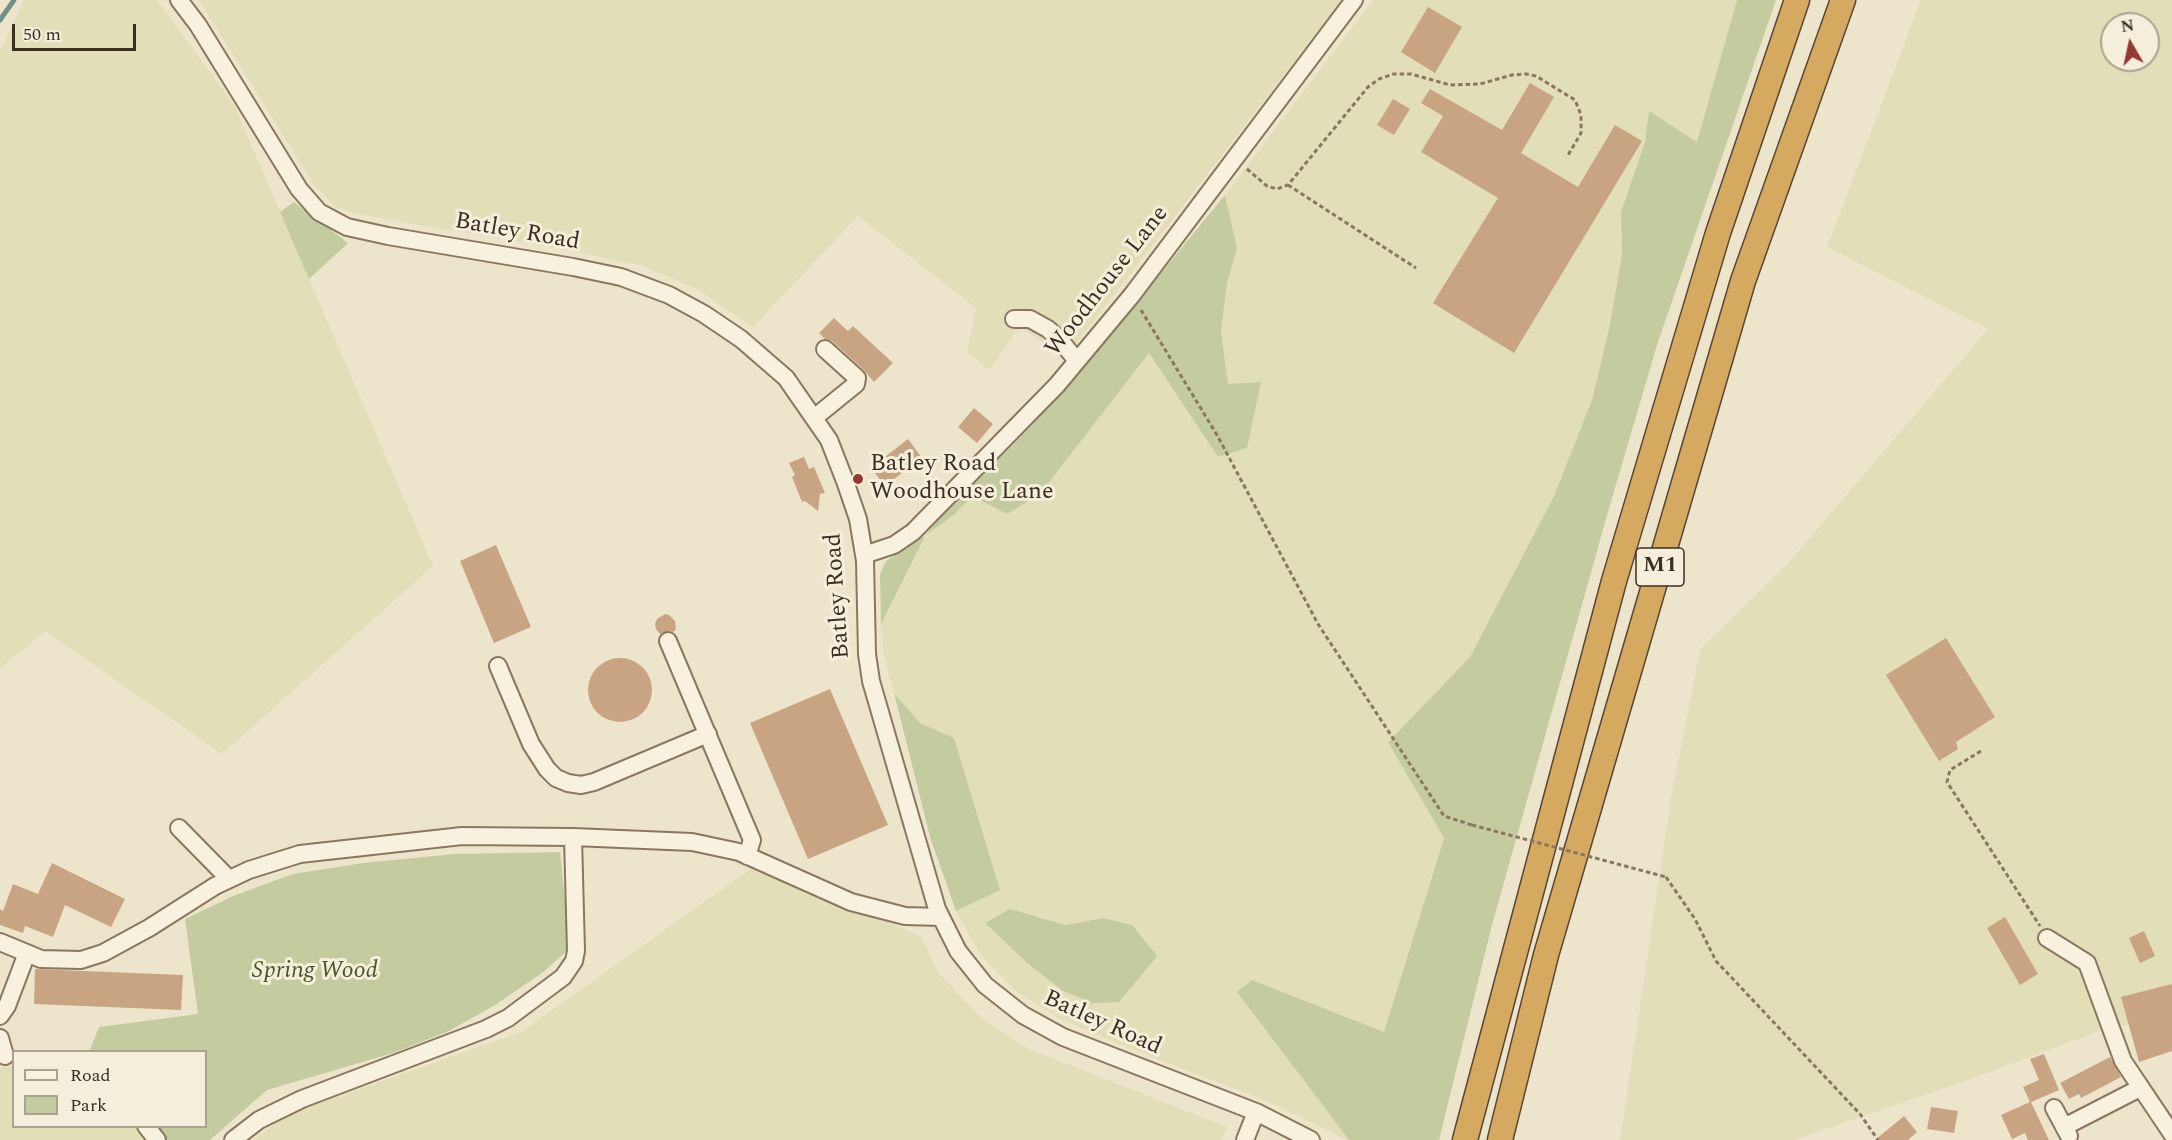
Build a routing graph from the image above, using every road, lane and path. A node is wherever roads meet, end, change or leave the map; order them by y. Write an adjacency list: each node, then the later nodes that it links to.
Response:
1 (179, 0): 13 (street, Batley Road)
2 (1354, 0): 5 (street, Woodhouse Lane)
3 (1797, 0): 39 (highway, M1)
4 (1843, 0): 40 (highway, M1)
5 (1234, 158): 7 (path); 9 (street, Woodhouse Lane)
6 (1567, 158): 7 (path)
7 (1288, 185): 8 (path)
8 (1416, 268)
9 (1132, 295): 12 (street, Woodhouse Lane); 41 (path, bridge)
10 (1014, 319): 12 (street)
11 (825, 350): 13 (street)
12 (1077, 361): 14 (street, Woodhouse Lane)
13 (814, 418): 14 (street, Batley Road)
14 (864, 555): 23 (street, Batley Road)
15 (668, 641): 17 (street)
16 (498, 666): 17 (street)
17 (708, 734): 21 (street)
18 (1981, 751): 24 (path)
19 (179, 828): 22 (street)
20 (573, 837): 21 (street); 22 (street); 36 (street)
21 (747, 856): 23 (street)
22 (229, 879): 26 (street)
23 (941, 918): 32 (street, Batley Road)
24 (2047, 938): 30 (street)
25 (0, 942): 26 (street)
26 (27, 953): 27 (street)
27 (0, 1016)
28 (0, 1038): 29 (street)
29 (6, 1056)
30 (2140, 1088): 31 (street); 34 (street)
31 (2054, 1108)
32 (1256, 1112): 37 (street); 38 (street, Batley Road)
33 (148, 1128): 35 (street)
34 (2172, 1134)
35 (157, 1140)
36 (233, 1140)
37 (1245, 1140)
38 (1311, 1140)
39 (1465, 1140)
40 (1500, 1140)
41 (1878, 1140)

